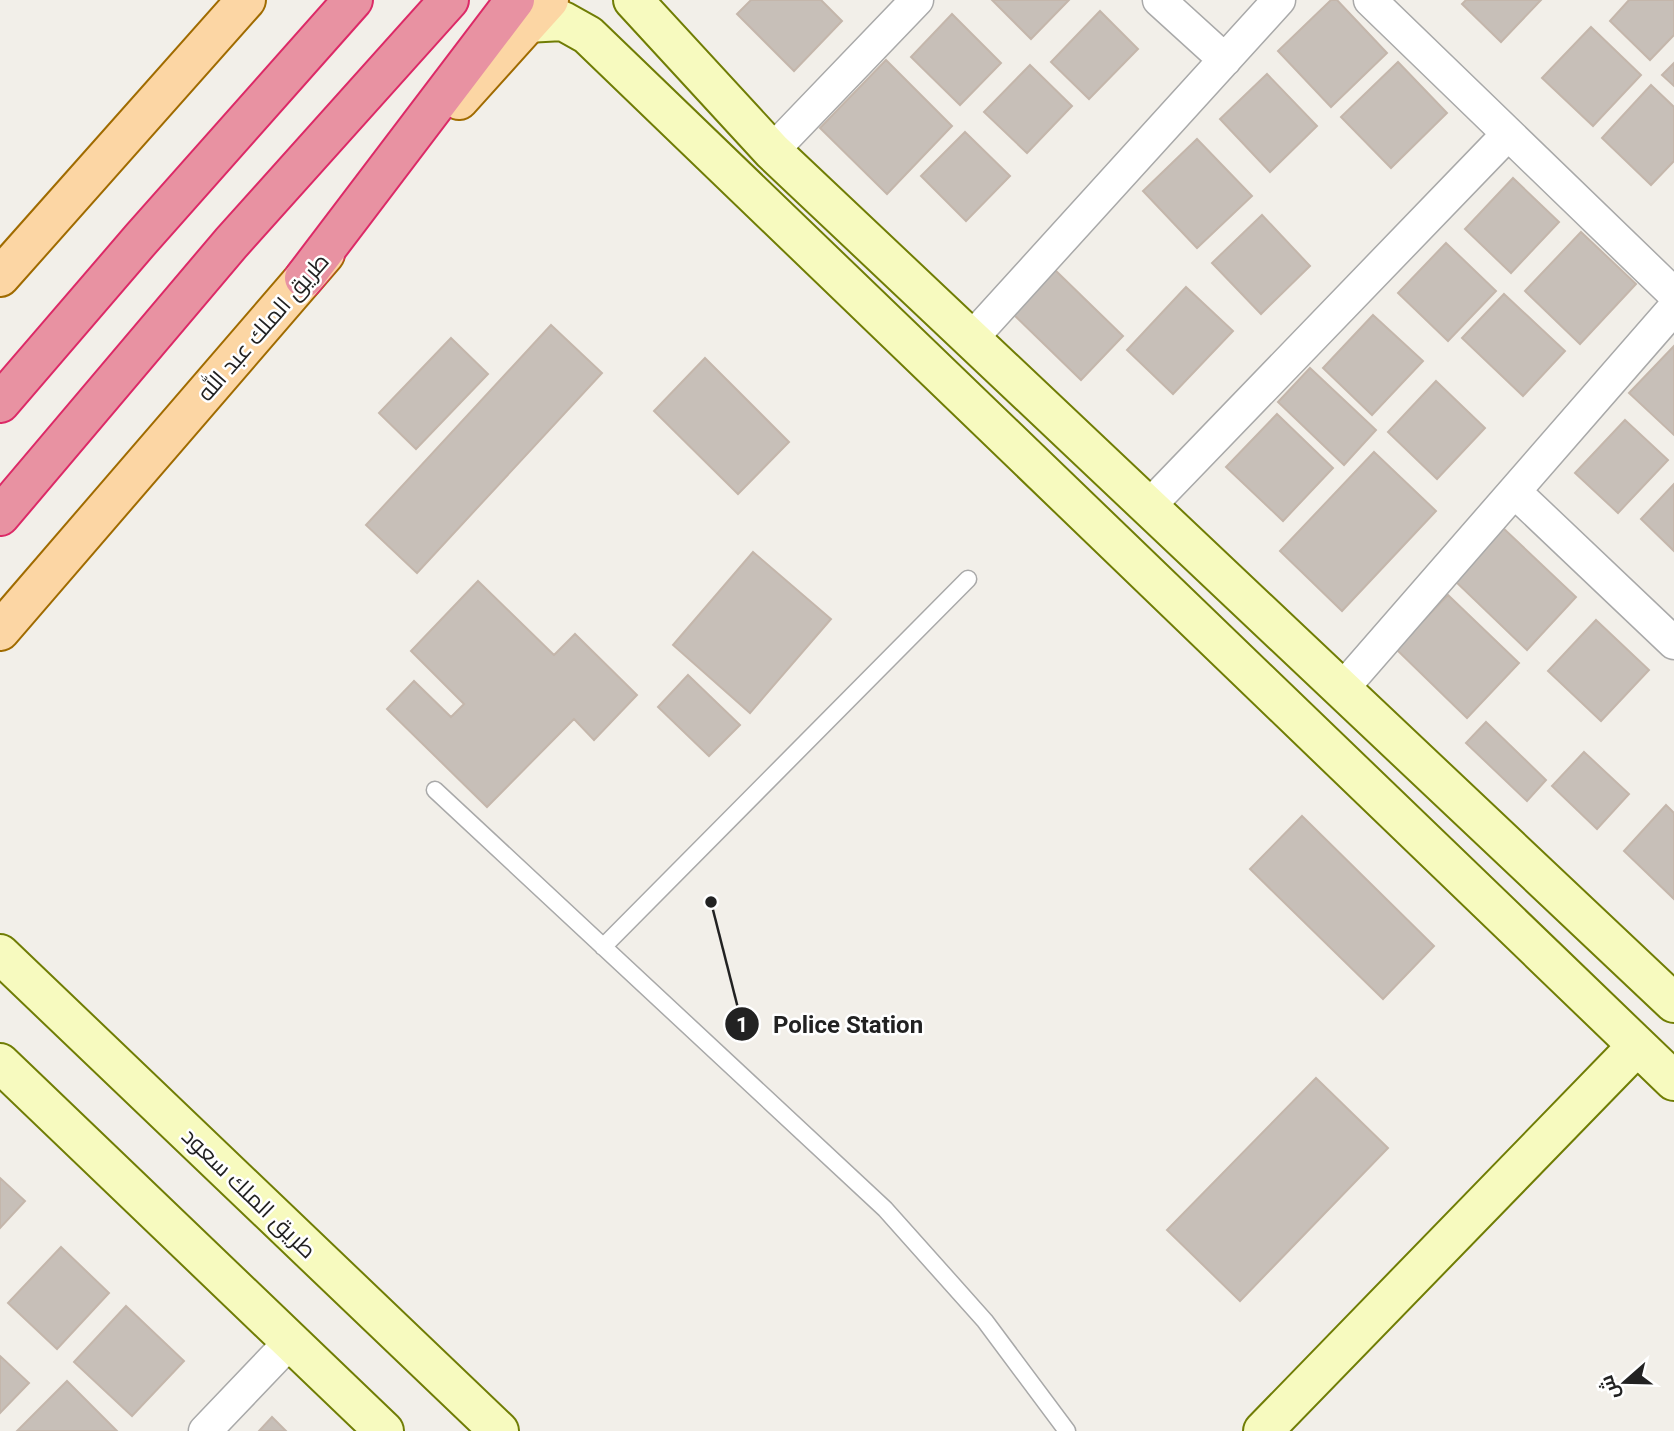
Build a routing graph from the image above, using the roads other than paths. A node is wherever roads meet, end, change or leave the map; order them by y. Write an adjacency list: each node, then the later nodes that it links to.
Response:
1 (246, 0): 13 (main road)
2 (353, 0): 18 (highway)
3 (449, 0): 21 (highway)
4 (634, 0): 12 (street)
5 (917, 0): 12 (street)
6 (1159, 0): 10 (street)
7 (1279, 0): 10 (street)
8 (1370, 0): 11 (street)
9 (530, 8): 14 (highway); 30 (street)
10 (1225, 60): 17 (street)
11 (1508, 134): 15 (street); 20 (street)
12 (772, 151): 17 (street)
13 (0, 277)
14 (304, 278): 23 (main road, طريق الملك عبد الله)
15 (1674, 294)
16 (1674, 308): 19 (street)
17 (971, 339): 20 (street)
18 (0, 403)
19 (1515, 492): 24 (street); 25 (street)
20 (1149, 506): 25 (street)
21 (0, 516)
22 (968, 579): 27 (lane)
23 (0, 631)
24 (1674, 643)
25 (1342, 690): 29 (street)
26 (435, 790): 27 (lane)
27 (603, 947): 37 (lane)
28 (0, 954): 36 (street, طريق الملك سعود)
29 (1674, 1003)
30 (1637, 1046): 32 (street); 38 (street)
31 (0, 1063): 33 (street)
32 (1674, 1081)
33 (290, 1342): 34 (street); 35 (street)
34 (205, 1431)
35 (384, 1431)
36 (499, 1431)
37 (1067, 1431)
38 (1262, 1431)

